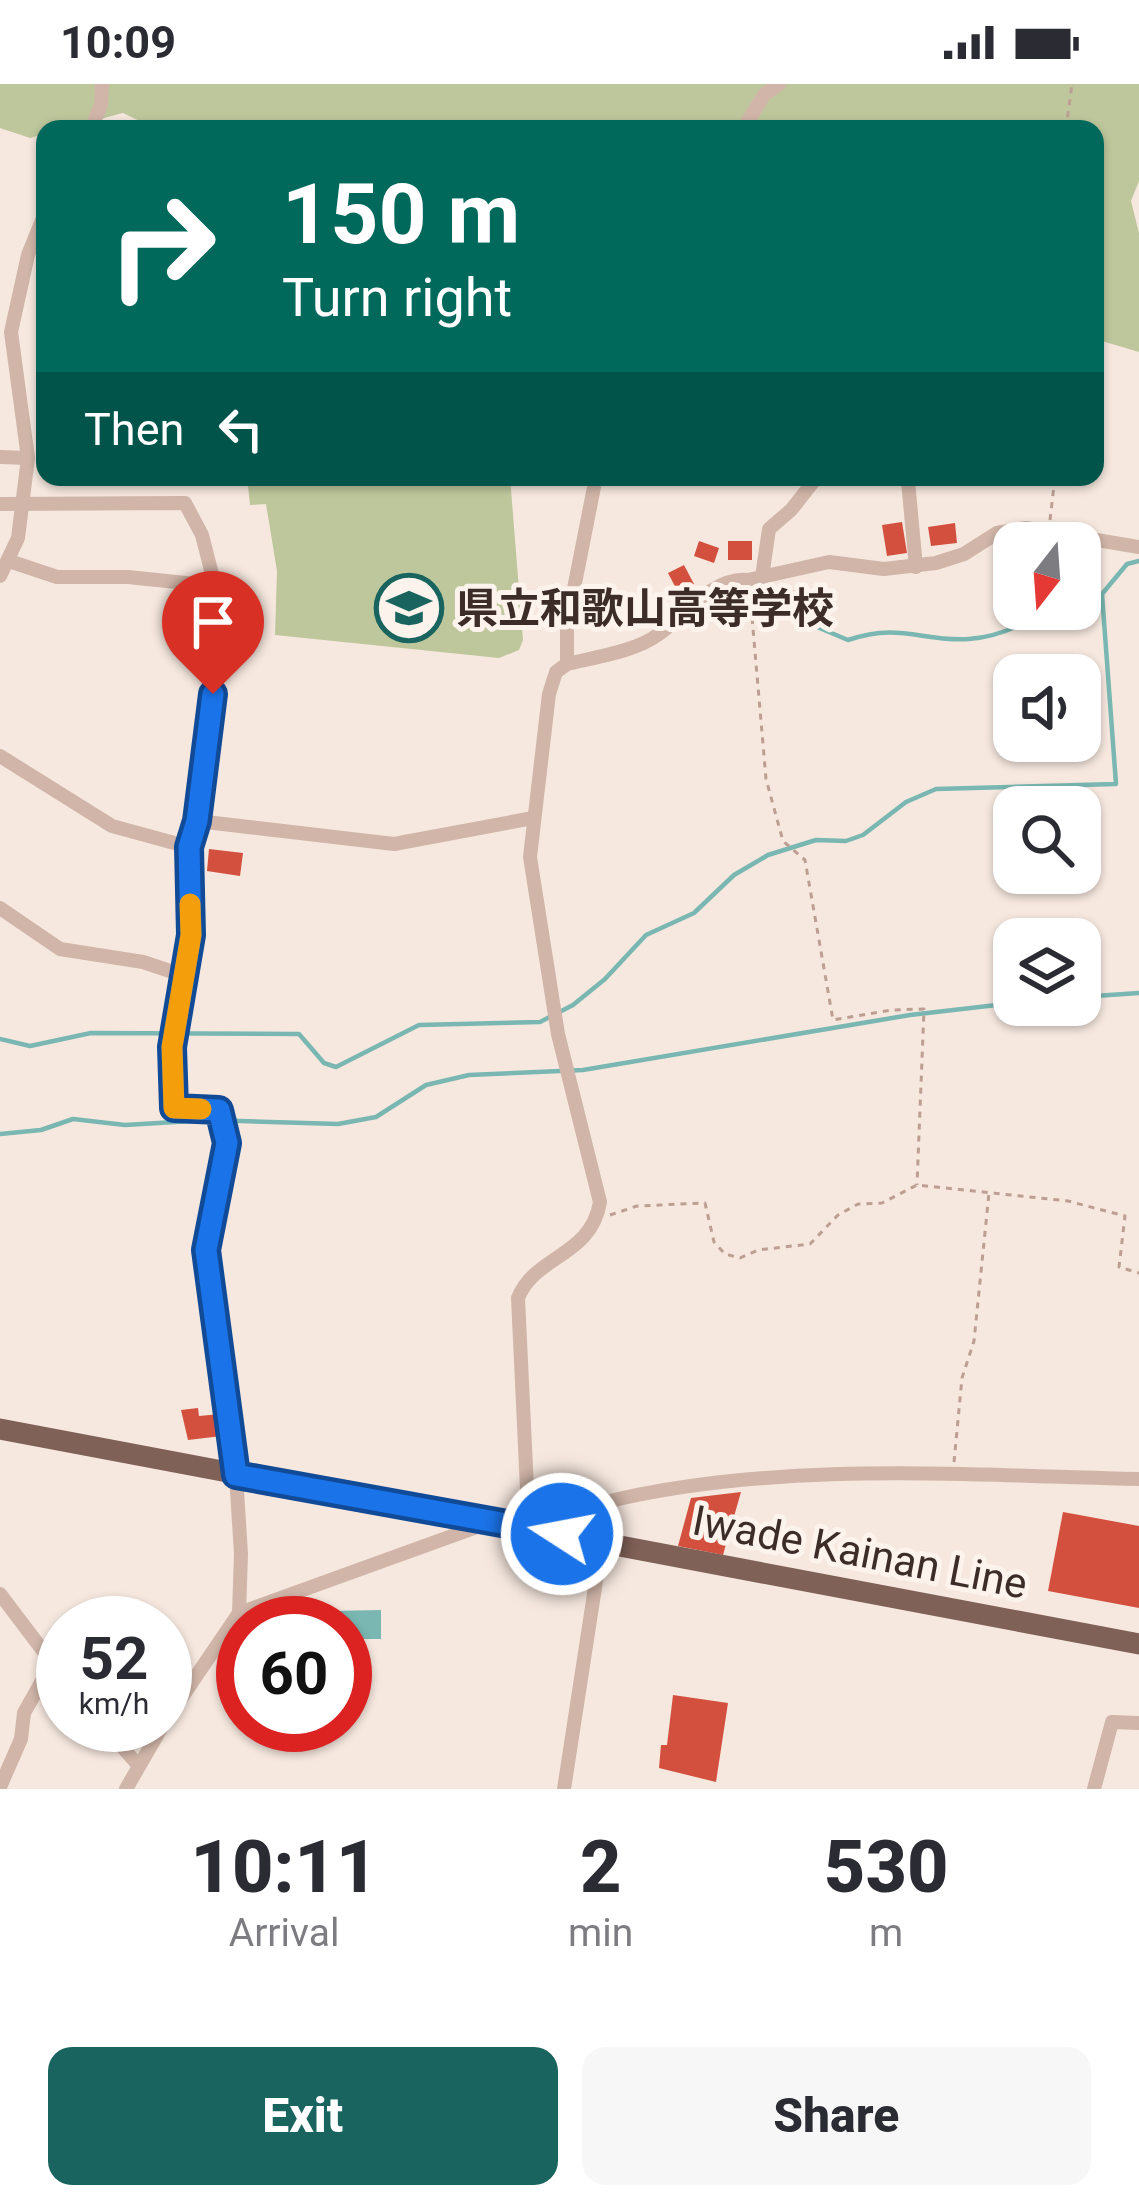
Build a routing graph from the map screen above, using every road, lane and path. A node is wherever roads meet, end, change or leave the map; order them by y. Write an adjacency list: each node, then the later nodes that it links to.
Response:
1 (102, 84): 4 (street)
2 (779, 84): 5 (street)
3 (1072, 84): 6 (path)
4 (95, 120)
5 (749, 120)
6 (1067, 120)
7 (36, 235): 9 (street)
8 (0, 458): 9 (street)
9 (28, 458): 14 (street)
10 (594, 486): 25 (street)
11 (810, 486): 23 (street)
12 (908, 486): 21 (street)
13 (1054, 486): 16 (path)
14 (24, 501): 15 (street); 20 (street); 24 (street)
15 (0, 504)
16 (1049, 522)
17 (993, 536): 21 (street)
18 (1101, 541): 19 (street)
19 (1139, 547)
20 (9, 561): 22 (street); 24 (street)
21 (916, 567): 23 (street)
22 (0, 576)
23 (755, 579): 25 (street); 32 (path)
24 (215, 586): 28 (street)
25 (567, 664): 27 (street)
26 (0, 756): 29 (street)
27 (533, 818): 28 (street); 34 (street)
28 (197, 821): 29 (street)
29 (189, 847): 31 (street)
30 (0, 908): 31 (street)
31 (182, 975): 38 (street)
32 (917, 1185): 33 (path); 34 (path)
33 (989, 1192): 35 (path); 37 (path)
34 (597, 1220): 41 (street)
35 (1139, 1273)
36 (0, 1429): 38 (main road, Iwade Kainan Line)
37 (952, 1474): 39 (street); 41 (street)
38 (236, 1475): 40 (main road, Iwade Kainan Line); 44 (street)
39 (1139, 1479)
40 (495, 1521): 41 (main road, Iwade Kainan Line); 45 (street)
41 (522, 1526): 42 (main road, Iwade Kainan Line)
42 (602, 1541): 47 (main road, Iwade Kainan Line); 57 (street)
43 (0, 1594): 46 (street)
44 (239, 1596)
45 (285, 1596)
46 (36, 1642)
47 (1139, 1644)
48 (216, 1646): 49 (street)
49 (192, 1682)
50 (36, 1691): 55 (street)
51 (1139, 1723): 58 (street)
52 (126, 1752): 54 (street)
53 (147, 1752): 54 (street)
54 (138, 1766): 56 (street)
55 (0, 1787)
56 (126, 1789)
57 (564, 1789)
58 (1094, 1789)

